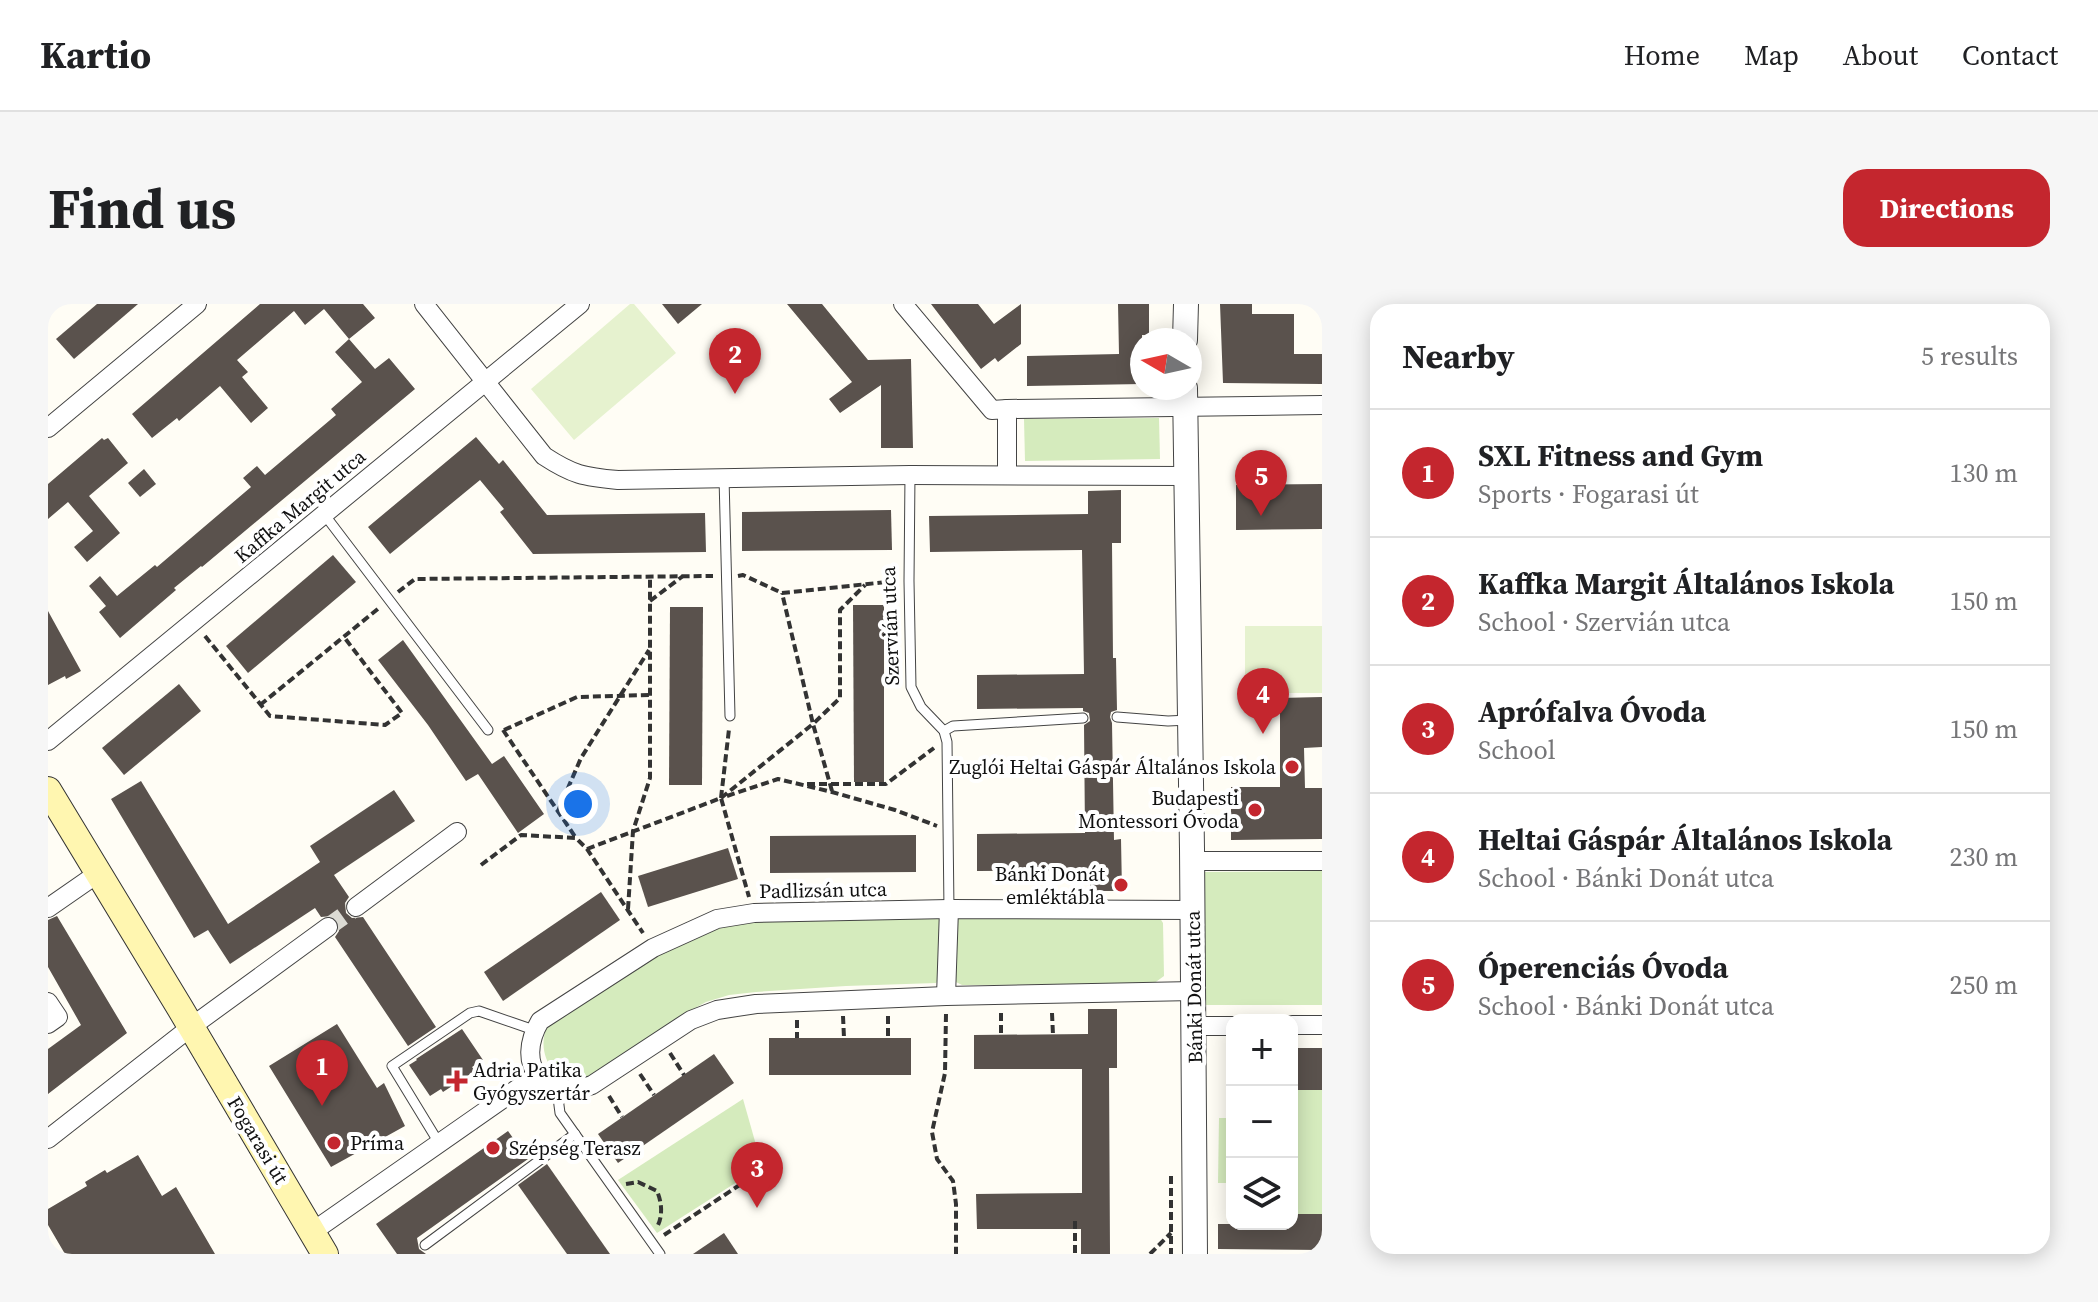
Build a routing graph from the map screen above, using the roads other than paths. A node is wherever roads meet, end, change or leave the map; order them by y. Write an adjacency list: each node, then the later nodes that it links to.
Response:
1 (197, 304): 13 (street)
2 (424, 304): 7 (street)
3 (580, 304): 7 (street, Kaffka Margit utca)
4 (903, 304): 12 (street)
5 (1186, 304): 6 (street)
6 (1185, 328)
7 (486, 381): 17 (street); 18 (street, Kaffka Margit utca)
8 (1202, 398): 11 (street)
9 (1140, 400): 12 (street)
10 (1184, 400): 16 (street, Bánki Donát utca)
11 (1322, 405)
12 (1007, 409): 15 (street)
13 (48, 428)
14 (910, 475): 15 (street); 17 (street); 24 (lane, Szervián utca)
15 (1007, 475): 16 (street)
16 (1186, 476): 22 (street, Bánki Donát utca)
17 (724, 477): 19 (lane)
18 (324, 514): 23 (lane); 25 (street, Kaffka Margit utca)
19 (730, 716)
20 (1117, 717): 22 (lane)
21 (1083, 718): 24 (lane)
22 (1189, 720): 28 (street, Bánki Donát utca)
23 (488, 730)
24 (944, 731): 33 (lane, Szervián utca)
25 (48, 741)
26 (48, 790): 30 (main road, Fogarasi út)
27 (457, 832): 31 (street)
28 (1192, 861): 29 (street); 34 (street, Bánki Donát utca)
29 (1322, 861)
30 (97, 874): 32 (street); 44 (main road, Fogarasi út)
31 (356, 907)
32 (48, 908)
33 (949, 909): 34 (street, Padlizsán utca); 37 (street); 45 (street, Padlizsán utca)
34 (1193, 910): 36 (street, Bánki Donát utca)
35 (321, 932): 44 (street)
36 (1194, 991): 37 (street); 42 (street, Bánki Donát utca)
37 (946, 996): 47 (street)
38 (48, 1002): 39 (street)
39 (48, 1024)
40 (1298, 1025): 41 (street)
41 (1322, 1025)
42 (1194, 1026): 43 (street); 54 (street, Bánki Donát utca)
43 (1226, 1026)
44 (191, 1027): 49 (street); 51 (main road, Fogarasi út)
45 (534, 1030): 46 (street); 50 (lane)
46 (537, 1075): 47 (street); 50 (street)
47 (557, 1090): 48 (lane)
48 (575, 1134): 52 (lane); 53 (lane)
49 (48, 1139)
50 (439, 1143): 51 (street)
51 (318, 1243)
52 (425, 1245)
53 (660, 1254)
54 (1195, 1254)

